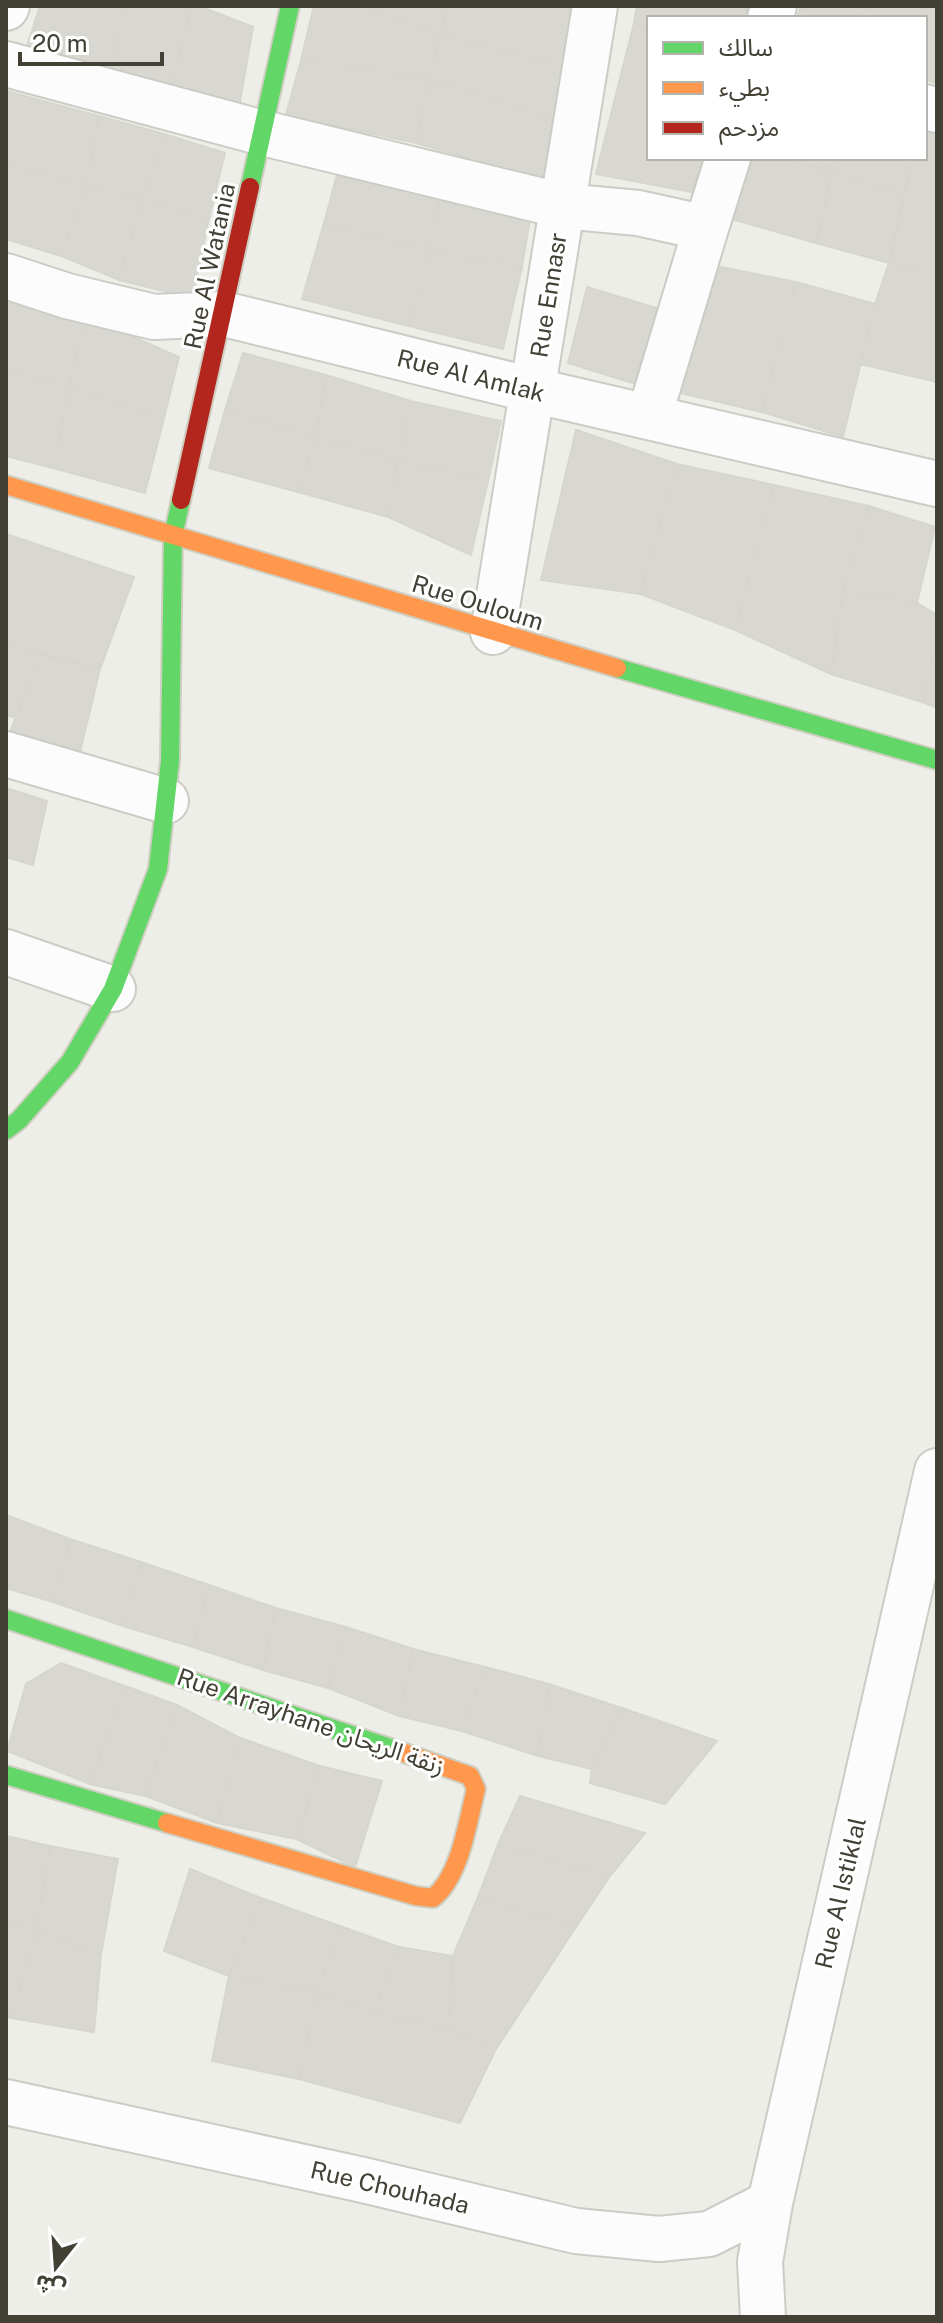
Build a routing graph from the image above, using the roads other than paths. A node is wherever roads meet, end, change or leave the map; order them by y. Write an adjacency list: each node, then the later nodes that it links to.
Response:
1 (290, 6): 4 (street, Rue Al Watania)
2 (595, 6): 6 (street, Rue Ennasr)
3 (6, 64): 4 (street)
4 (263, 133): 6 (street); 9 (street, Rue Al Watania)
5 (727, 160): 7 (street)
6 (563, 206): 7 (street); 10 (street, Rue Ennasr)
7 (706, 228): 11 (street)
8 (6, 276): 9 (street, Rue Al Amlak)
9 (224, 314): 10 (street, Rue Al Amlak); 14 (street, Rue Al Watania)
10 (532, 390): 11 (street, Rue Al Amlak); 15 (street, Rue Ennasr)
11 (649, 417): 12 (street, Rue Al Amlak)
12 (937, 484)
13 (6, 485): 14 (street, Rue Ouloum)
14 (173, 536): 15 (street, Rue Ouloum); 18 (street, Rue Al Watania)
15 (493, 632): 17 (street, Rue Ouloum)
16 (6, 754): 18 (street)
17 (937, 760)
18 (166, 801): 20 (street, Rue Al Watania)
19 (6, 952): 20 (street)
20 (113, 989): 21 (street, Rue Al Watania)
21 (6, 1130)
22 (937, 1471): 26 (street, Rue Al Istiklal)
23 (8, 1630): 24 (street, Rue Arrayhane زنقة الريحان)
24 (6, 1775)
25 (6, 2102): 27 (street, Rue Chouhada)
26 (770, 2203): 27 (street, Rue Chouhada); 28 (street, Rue Al Istiklal)
27 (709, 2234): 28 (street)
28 (760, 2262): 29 (street, Rue Al Istiklal)
29 (763, 2317)

